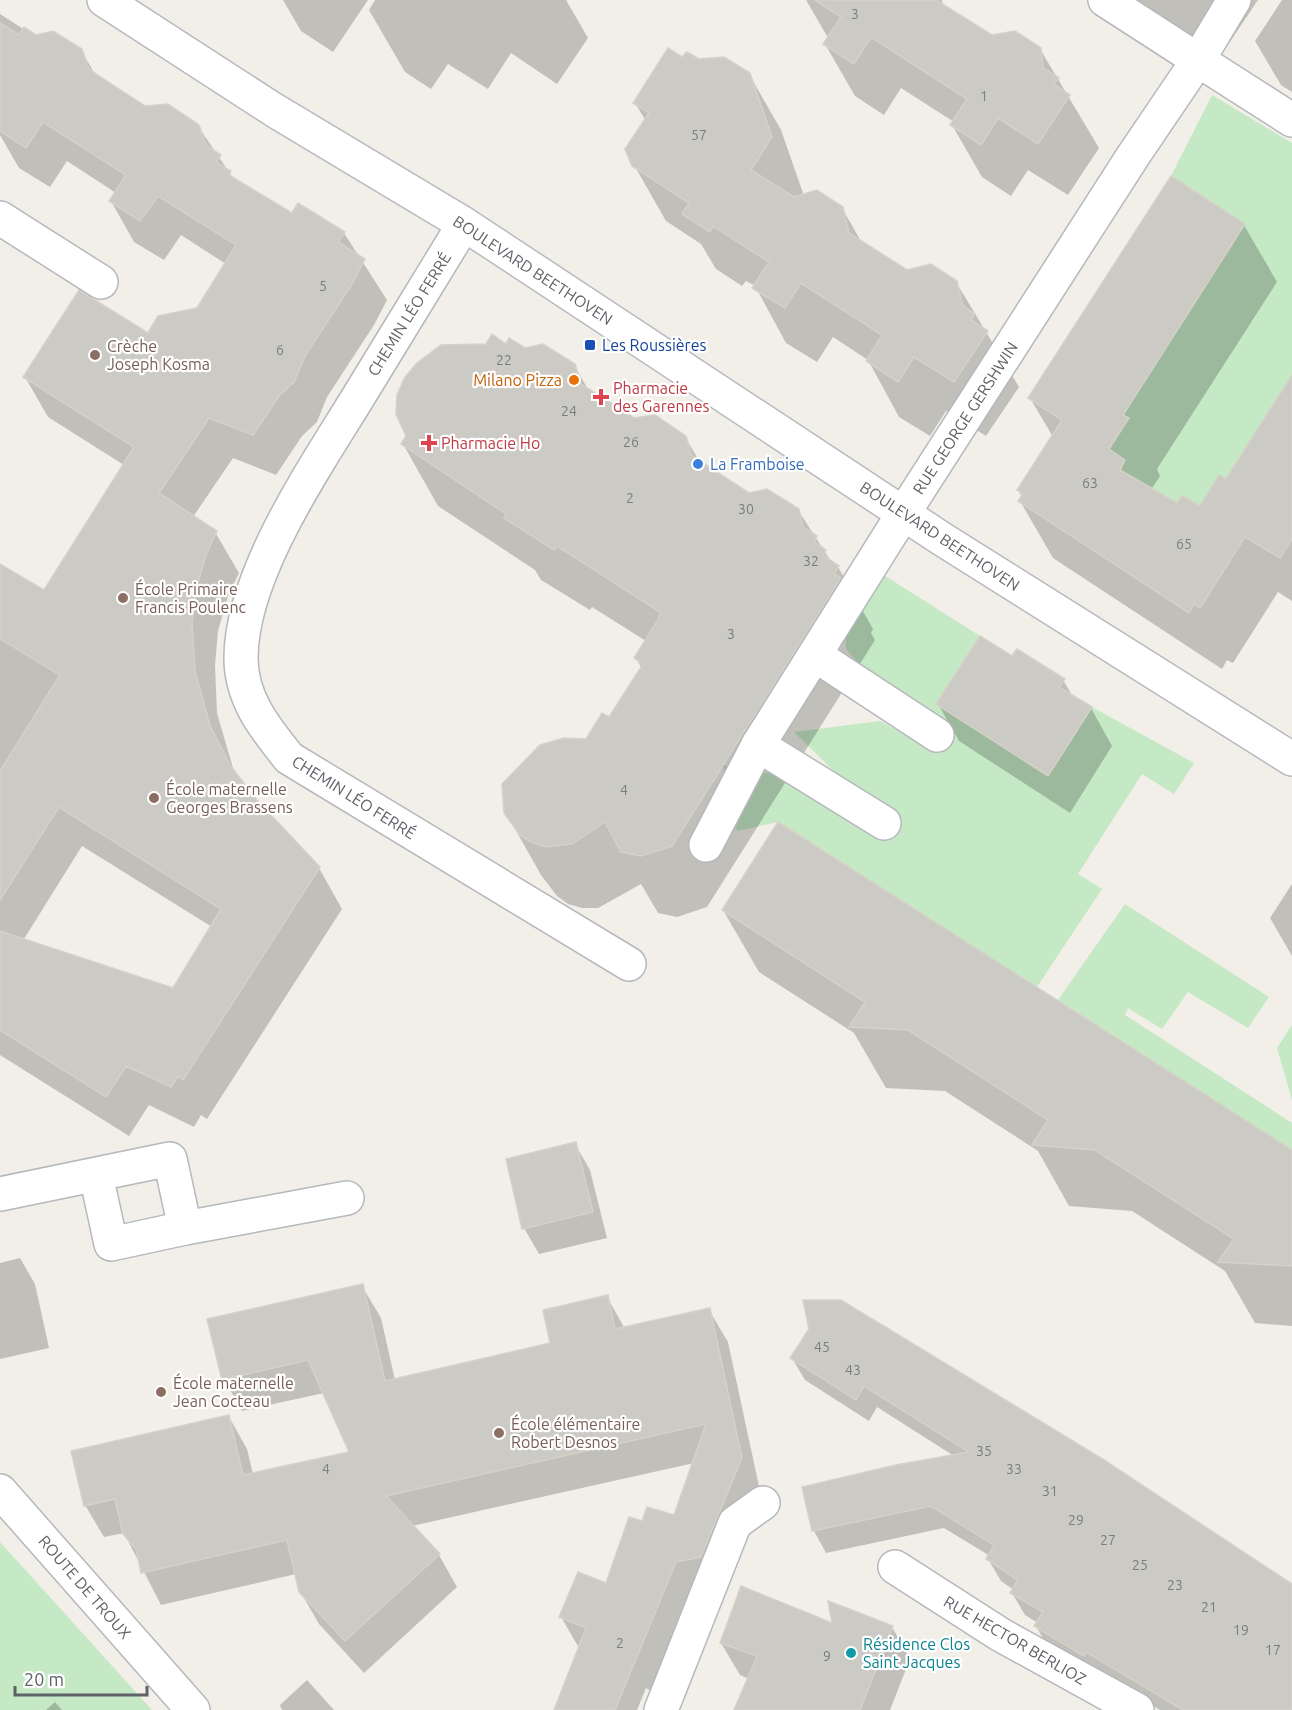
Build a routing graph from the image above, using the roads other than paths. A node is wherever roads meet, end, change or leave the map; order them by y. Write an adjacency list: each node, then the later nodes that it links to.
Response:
1 (104, 0): 7 (street, BOULEVARD BEETHOVEN)
2 (1105, 0): 4 (street)
3 (1234, 0): 4 (street, RUE GEORGE GERSHWIN)
4 (1198, 60): 5 (street); 9 (street, RUE GEORGE GERSHWIN)
5 (1292, 120)
6 (0, 218): 8 (street)
7 (464, 224): 9 (street, BOULEVARD BEETHOVEN); 16 (street, CHEMIN LÉO FERRÉ)
8 (101, 282)
9 (903, 513): 10 (street, RUE GEORGE GERSHWIN); 13 (street, BOULEVARD BEETHOVEN)
10 (814, 655): 11 (street); 12 (street, RUE GEORGE GERSHWIN)
11 (937, 735)
12 (758, 745): 14 (street); 15 (street, RUE GEORGE GERSHWIN)
13 (1292, 759)
14 (884, 824)
15 (705, 845)
16 (629, 964)
17 (96, 1175): 18 (street); 20 (street); 20 (street)
18 (0, 1194)
19 (347, 1198): 20 (street)
20 (185, 1228)
21 (0, 1491): 24 (street, ROUTE DE TROUX)
22 (763, 1503): 25 (street)
23 (895, 1568): 26 (street, RUE HECTOR BERLIOZ)
24 (193, 1710)
25 (662, 1710)
26 (1137, 1710)

